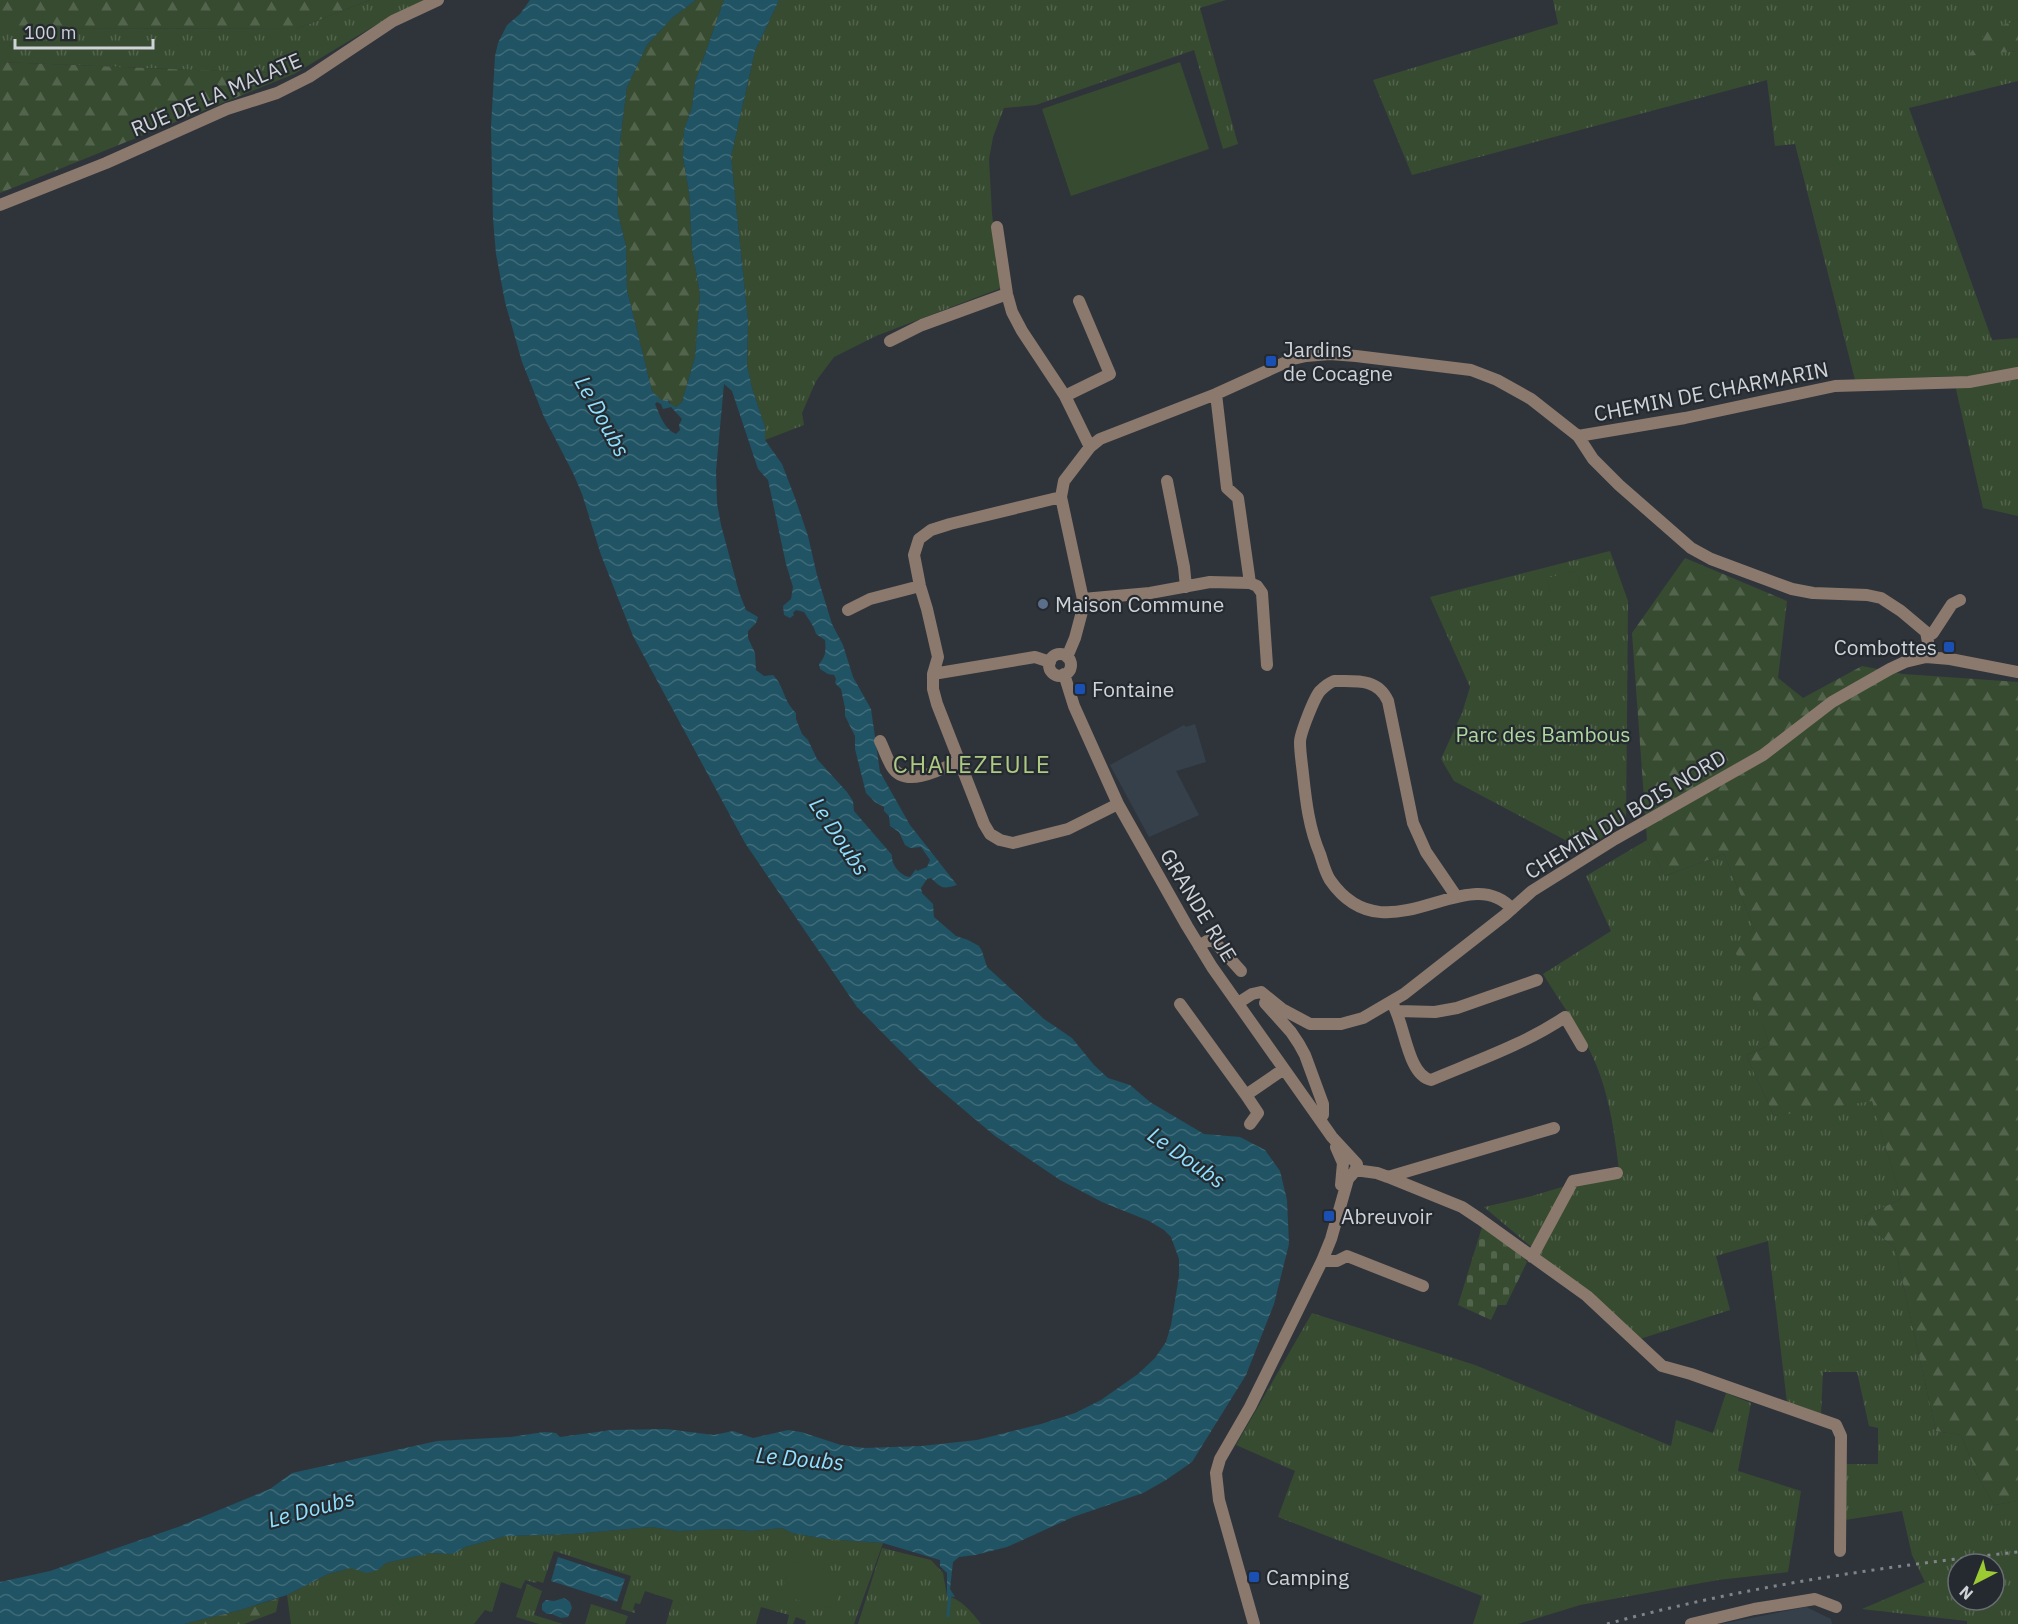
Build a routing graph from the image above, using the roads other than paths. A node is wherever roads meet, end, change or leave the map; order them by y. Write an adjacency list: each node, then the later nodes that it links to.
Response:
1 (438, 0): 2 (street, RUE DE LA MALATE)
2 (0, 205)
3 (998, 227): 4 (street)
4 (1007, 294): 6 (street); 9 (street)
5 (1079, 301): 9 (street)
6 (890, 341)
7 (2018, 373): 10 (street, CHEMIN DE CHARMARIN)
8 (1216, 394): 10 (street, CHEMIN DE CHARMARIN); 11 (street, CHEMIN DE CHARMARIN); 14 (street)
9 (1065, 396): 11 (street)
10 (1578, 436): 20 (street)
11 (1090, 447): 13 (street)
12 (1167, 482): 16 (street)
13 (1061, 497): 15 (street); 17 (street)
14 (1250, 583): 16 (street); 24 (street)
15 (920, 586): 19 (street); 26 (street)
16 (1186, 587): 17 (street)
17 (1083, 599): 21 (street)
18 (1960, 600): 20 (street)
19 (848, 610)
20 (1928, 636): 22 (street)
21 (1067, 657): 23 (street); 27 (street)
22 (1926, 657): 25 (street, CHEMIN DU BOIS NORD); 32 (street, CHEMIN DU BOIS NORD)
23 (1050, 662): 26 (street); 27 (street)
24 (1268, 665)
25 (2018, 672)
26 (933, 674): 29 (street)
27 (1064, 674): 30 (street, GRANDE RUE)
28 (880, 741): 29 (street)
29 (959, 761): 30 (street)
30 (1118, 804): 33 (street, GRANDE RUE)
31 (1456, 896): 31 (street); 32 (street)
32 (1512, 909): 39 (street, CHEMIN DU BOIS NORD)
33 (1199, 946): 34 (street); 38 (street, GRANDE RUE)
34 (1241, 971)
35 (1537, 980): 39 (street)
36 (1264, 1002): 43 (street)
37 (1180, 1004): 42 (street)
38 (1238, 1004): 39 (street, CHEMIN DU BOIS NORD); 41 (street, GRANDE RUE)
39 (1395, 1007): 40 (street)
40 (1582, 1046)
41 (1284, 1069): 42 (street); 43 (street, GRANDE RUE)
42 (1246, 1095): 44 (street)
43 (1320, 1118): 46 (street, GRANDE RUE)
44 (1250, 1125)
45 (1554, 1128): 48 (street)
46 (1350, 1165): 48 (street); 50 (street)
47 (1617, 1173): 49 (street)
48 (1382, 1175): 49 (street)
49 (1532, 1257): 52 (street)
50 (1322, 1261): 51 (street); 54 (street)
51 (1423, 1286)
52 (1840, 1551)
53 (1836, 1607): 55 (street)
54 (1254, 1624)
55 (1691, 1624)

